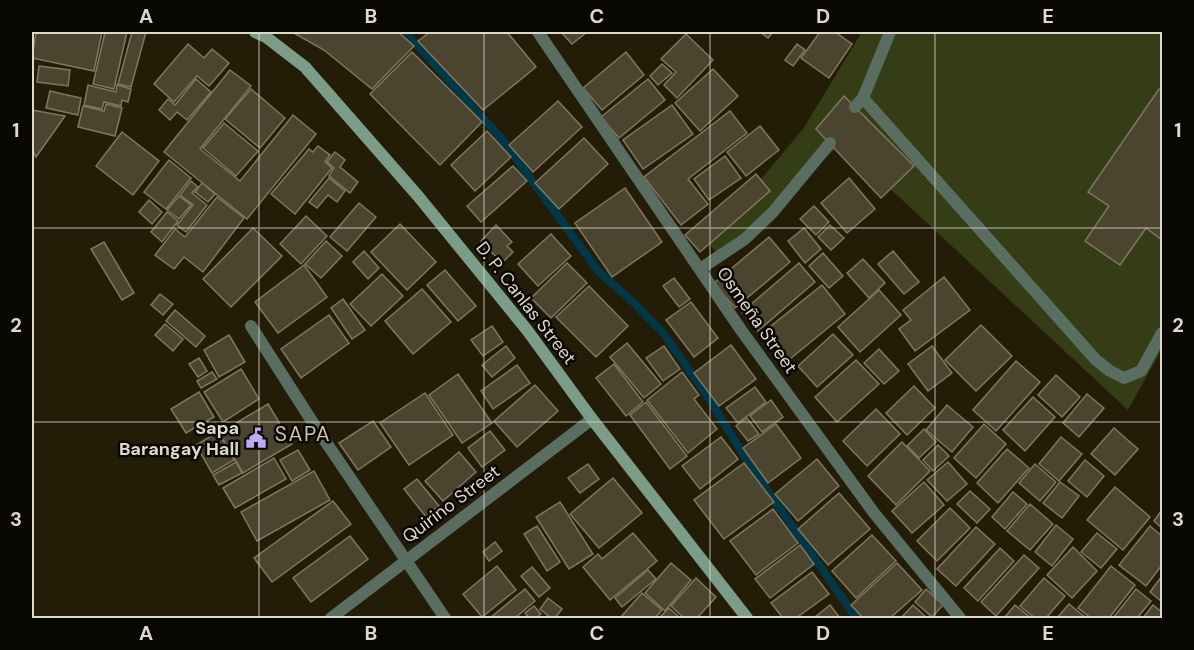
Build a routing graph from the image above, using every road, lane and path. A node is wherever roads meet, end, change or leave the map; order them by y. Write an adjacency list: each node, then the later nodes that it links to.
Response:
1 (255, 32): 8 (main road, D. P. Canlas Street)
2 (538, 32): 5 (street, Osmeña Street)
3 (890, 32): 7 (street)
4 (830, 143): 5 (street)
5 (700, 269): 13 (street, Osmeña Street)
6 (251, 326): 9 (street)
7 (1162, 333)
8 (592, 419): 9 (street, Quirino Street); 12 (main road, D. P. Canlas Street)
9 (406, 561): 10 (street, Quirino Street); 11 (street)
10 (332, 618)
11 (445, 618)
12 (747, 618)
13 (960, 618)

